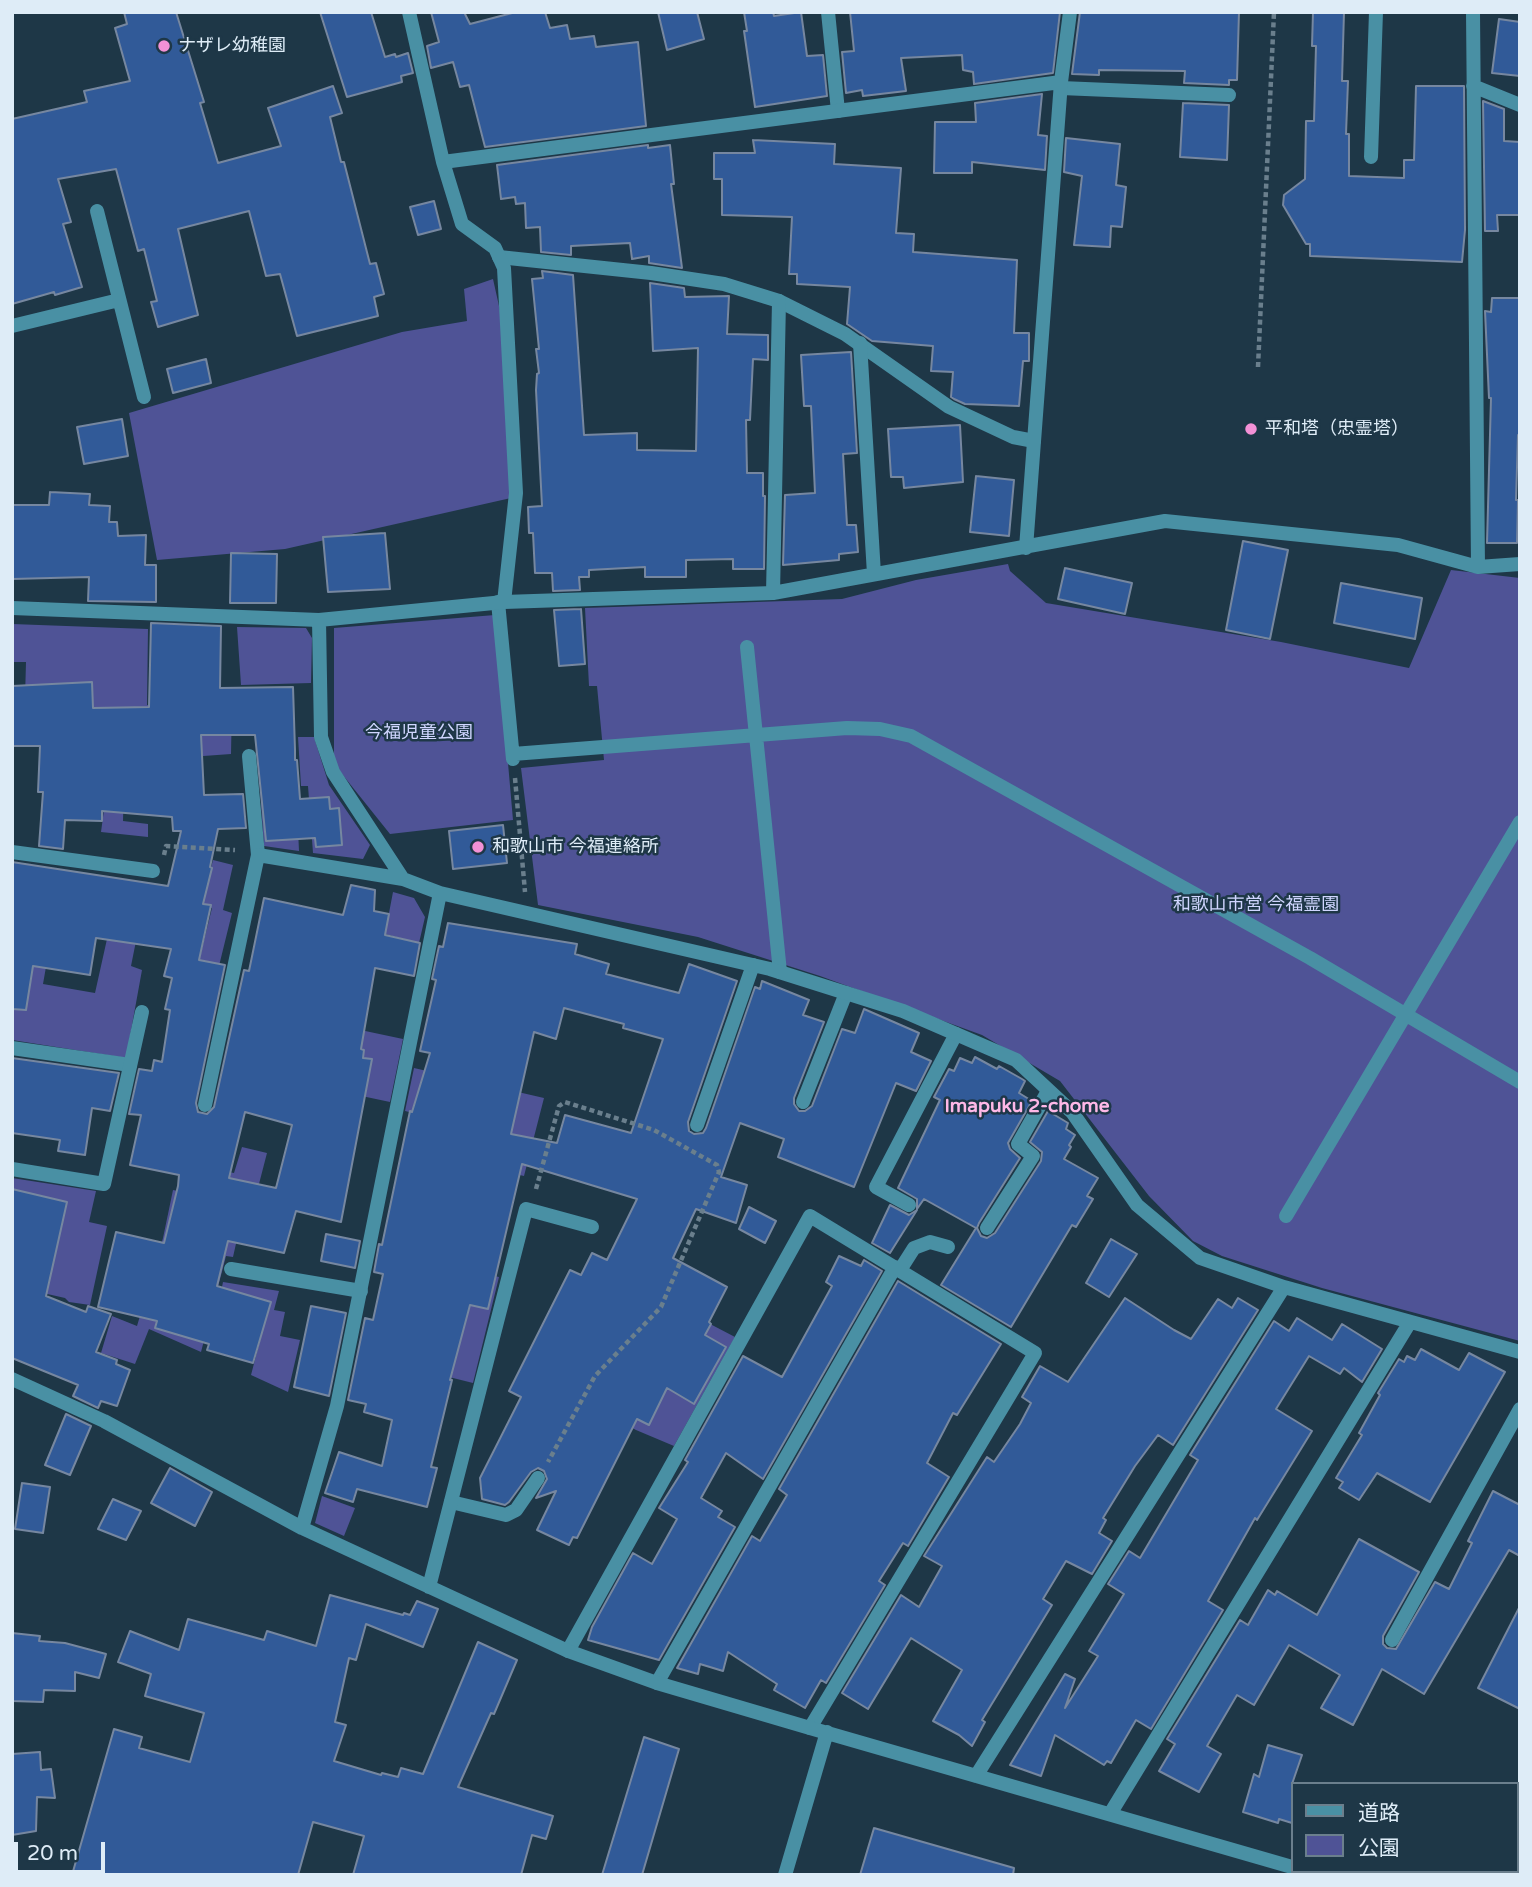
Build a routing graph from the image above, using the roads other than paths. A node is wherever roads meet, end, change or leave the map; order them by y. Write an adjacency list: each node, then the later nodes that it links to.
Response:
1 (410, 12): 12 (street)
2 (828, 12): 10 (street)
3 (1070, 12): 6 (street)
4 (1376, 12): 11 (street)
5 (1473, 12): 7 (street)
6 (1061, 85): 8 (street); 10 (street); 20 (street)
7 (1473, 86): 9 (street); 23 (street)
8 (1229, 94)
9 (1520, 105)
10 (838, 111): 12 (street)
11 (1371, 157)
12 (443, 162): 14 (street)
13 (96, 211): 15 (street)
14 (499, 257): 16 (street); 26 (street)
15 (119, 300): 17 (street); 19 (street)
16 (779, 302): 18 (street); 25 (street)
17 (12, 326)
18 (860, 344): 20 (street); 24 (street)
19 (144, 397)
20 (1034, 441): 21 (street)
21 (1026, 548): 23 (street); 24 (street)
22 (1520, 564): 23 (street)
23 (1478, 567)
24 (874, 574): 25 (street)
25 (773, 593): 26 (street)
26 (501, 602): 28 (street); 30 (street)
27 (12, 608): 28 (street)
28 (319, 620): 36 (street)
29 (747, 647): 30 (street)
30 (757, 736): 39 (street); 42 (street)
31 (248, 756): 34 (street)
32 (1520, 822): 42 (street)
33 (12, 852): 35 (street)
34 (257, 853): 36 (street); 49 (street)
35 (153, 870)
36 (403, 879): 37 (street)
37 (440, 893): 38 (street); 60 (street)
38 (753, 965): 39 (street); 50 (street)
39 (780, 972): 40 (street)
40 (846, 993): 43 (street); 48 (street)
41 (142, 1012): 45 (street)
42 (1406, 1015): 46 (street); 53 (street)
43 (956, 1034): 47 (street); 52 (street)
44 (12, 1048): 45 (street)
45 (130, 1065): 51 (street)
46 (1520, 1082)
47 (1048, 1091): 55 (street); 59 (street)
48 (803, 1102)
49 (205, 1105)
50 (697, 1125)
51 (12, 1169)
52 (909, 1205)
53 (1286, 1216)
54 (592, 1227): 66 (street)
55 (987, 1228)
56 (948, 1247): 57 (street)
57 (897, 1268): 70 (street); 71 (street); 72 (street)
58 (231, 1269): 60 (street)
59 (1284, 1287): 61 (street); 74 (street)
60 (361, 1291): 67 (street)
61 (1410, 1322): 62 (street); 75 (street)
62 (1520, 1352)
63 (12, 1379): 67 (street)
64 (1520, 1409): 69 (street)
65 (538, 1478): 66 (street)
66 (451, 1502): 68 (street)
67 (302, 1528): 68 (street)
68 (429, 1587): 70 (street)
69 (1392, 1640)
70 (568, 1651): 71 (street)
71 (657, 1682): 72 (street)
72 (810, 1728): 73 (street)
73 (827, 1732): 74 (street); 77 (street)
74 (976, 1776): 75 (street)
75 (1111, 1814): 76 (street)
76 (1290, 1866)
77 (785, 1875)

